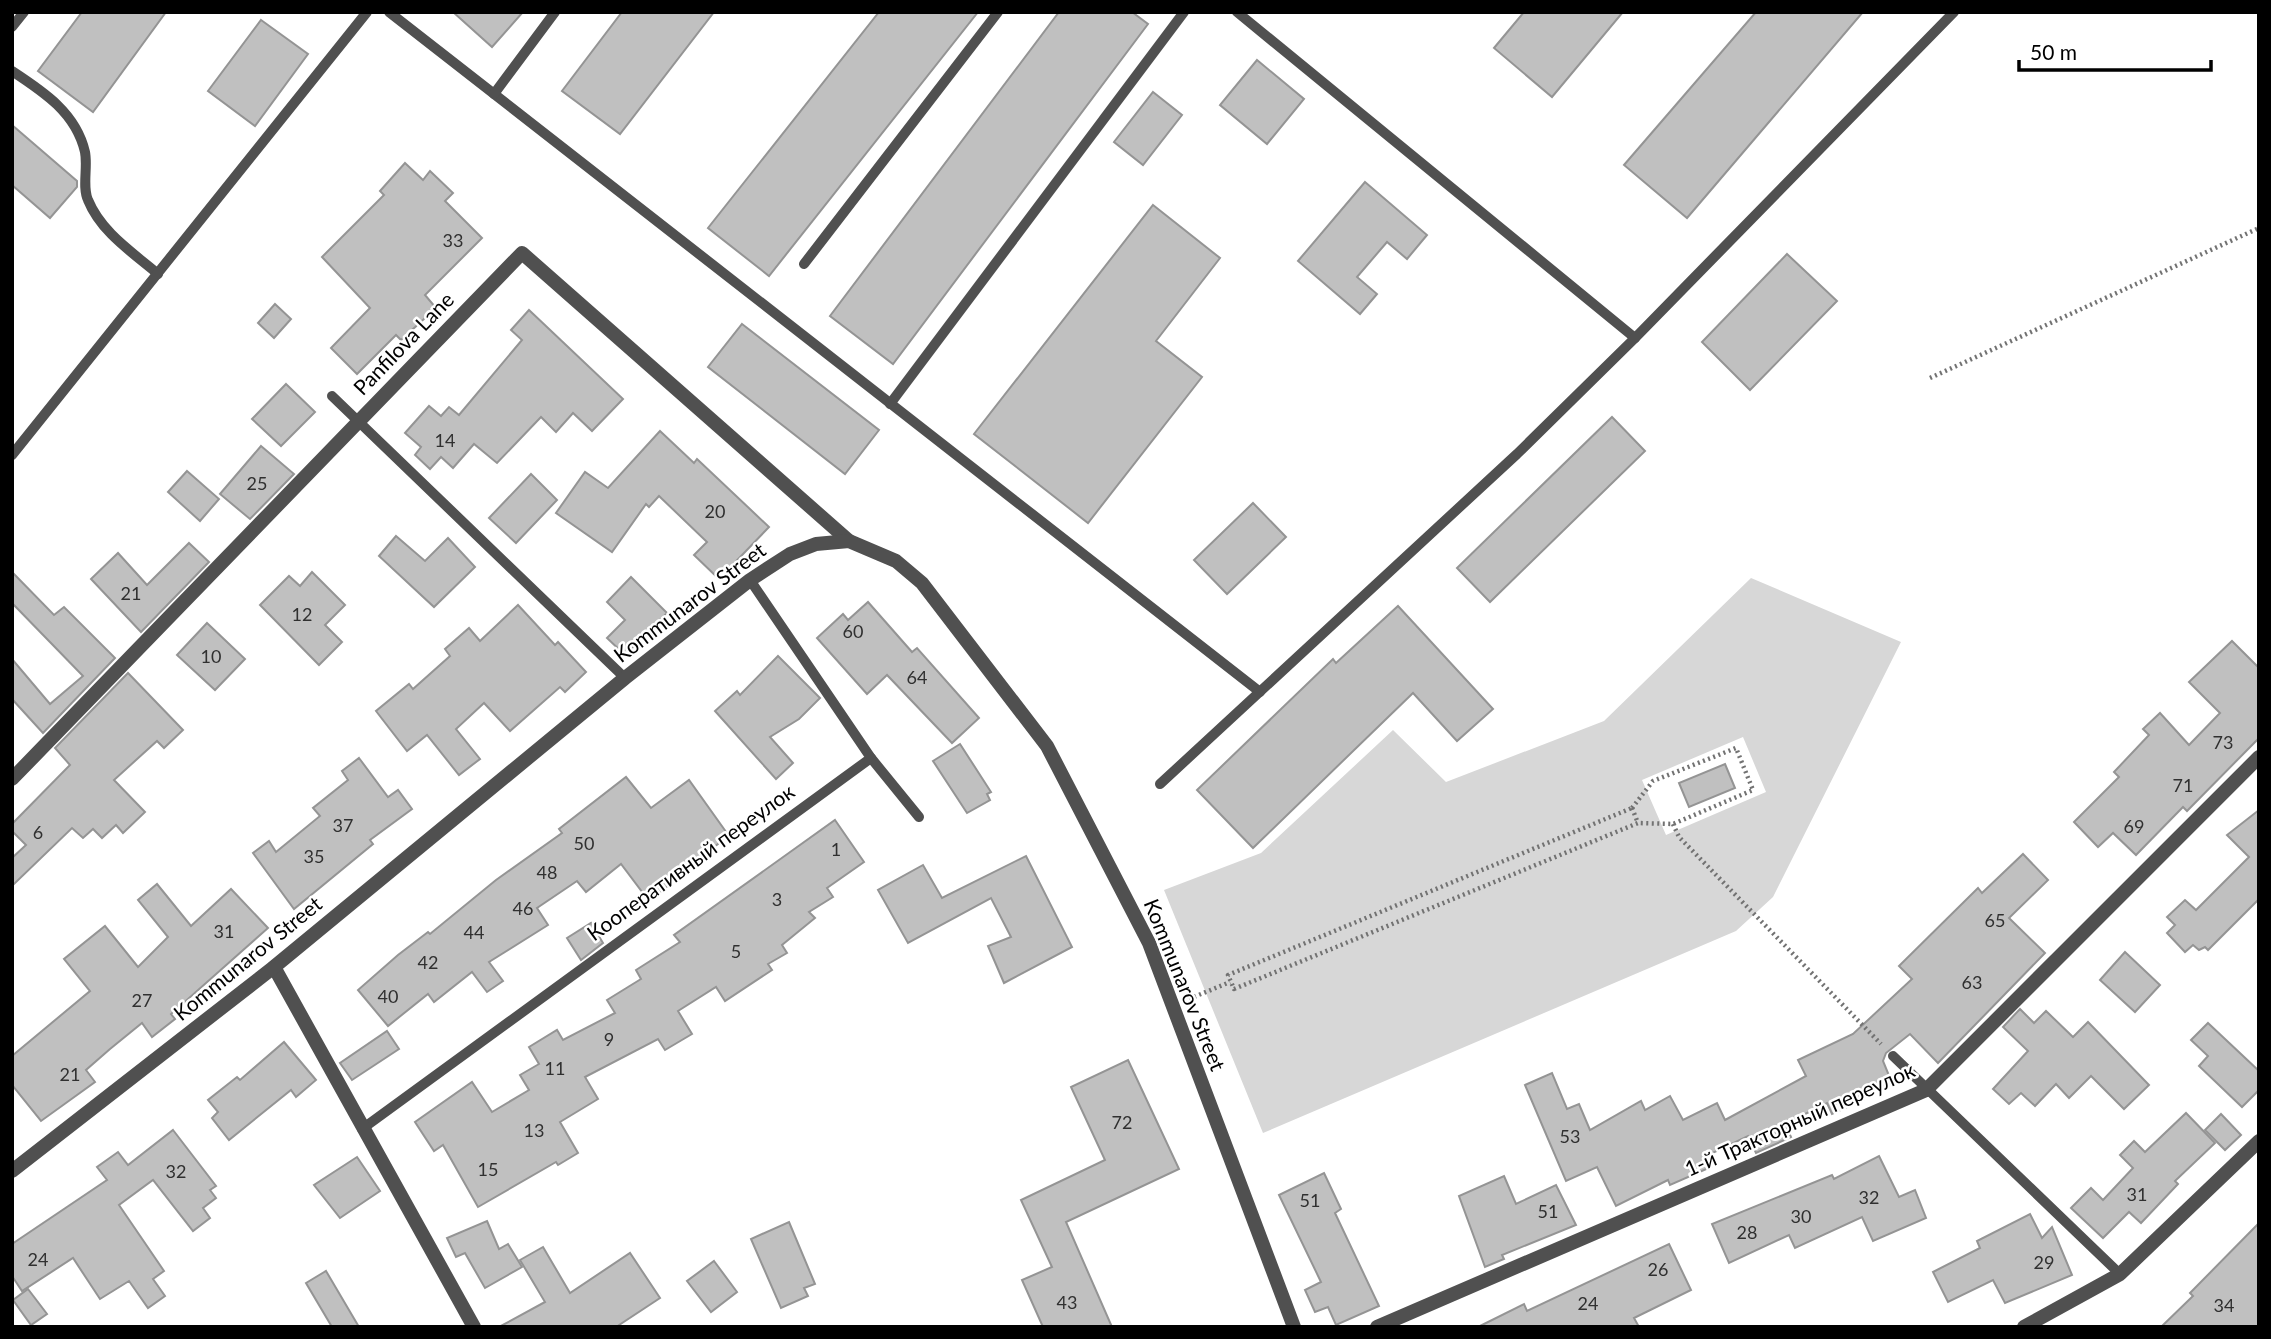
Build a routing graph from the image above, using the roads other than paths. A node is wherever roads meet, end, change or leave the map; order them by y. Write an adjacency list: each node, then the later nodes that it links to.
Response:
1 (24, 12): 9 (lane)
2 (367, 12): 13 (lane)
3 (389, 12): 11 (lane)
4 (555, 12): 11 (lane)
5 (998, 12): 12 (lane)
6 (1237, 12): 14 (lane)
7 (1954, 12): 14 (lane)
8 (1181, 13): 16 (lane)
9 (12, 27)
10 (12, 71): 13 (lane)
11 (494, 94): 16 (lane)
12 (804, 264)
13 (158, 274): 18 (lane)
14 (1635, 338): 22 (lane)
15 (332, 396): 17 (lane)
16 (890, 404): 22 (lane)
17 (359, 421): 19 (street, Panfilova Lane); 21 (lane); 25 (street, Panfilova Lane)
18 (12, 455)
19 (849, 541): 20 (street, Kommunarov Street); 36 (street, Kommunarov Street)
20 (750, 580): 21 (street, Kommunarov Street); 24 (lane)
21 (625, 678): 28 (street, Kommunarov Street)
22 (1260, 692): 26 (lane)
23 (2259, 757): 30 (street, 1-й Тракторный переулок)
24 (871, 758): 27 (lane); 31 (lane, Кооперативный переулок)
25 (12, 779)
26 (1160, 784)
27 (919, 817)
28 (274, 967): 31 (street); 33 (street, Kommunarov Street)
29 (1893, 1056): 30 (lane)
30 (1926, 1090): 34 (lane); 37 (street, 1-й Тракторный переулок)
31 (362, 1129): 35 (street)
32 (2259, 1141): 34 (street)
33 (12, 1171)
34 (2120, 1274): 38 (street)
35 (474, 1327)
36 (1294, 1327)
37 (1377, 1327)
38 (2024, 1327)

